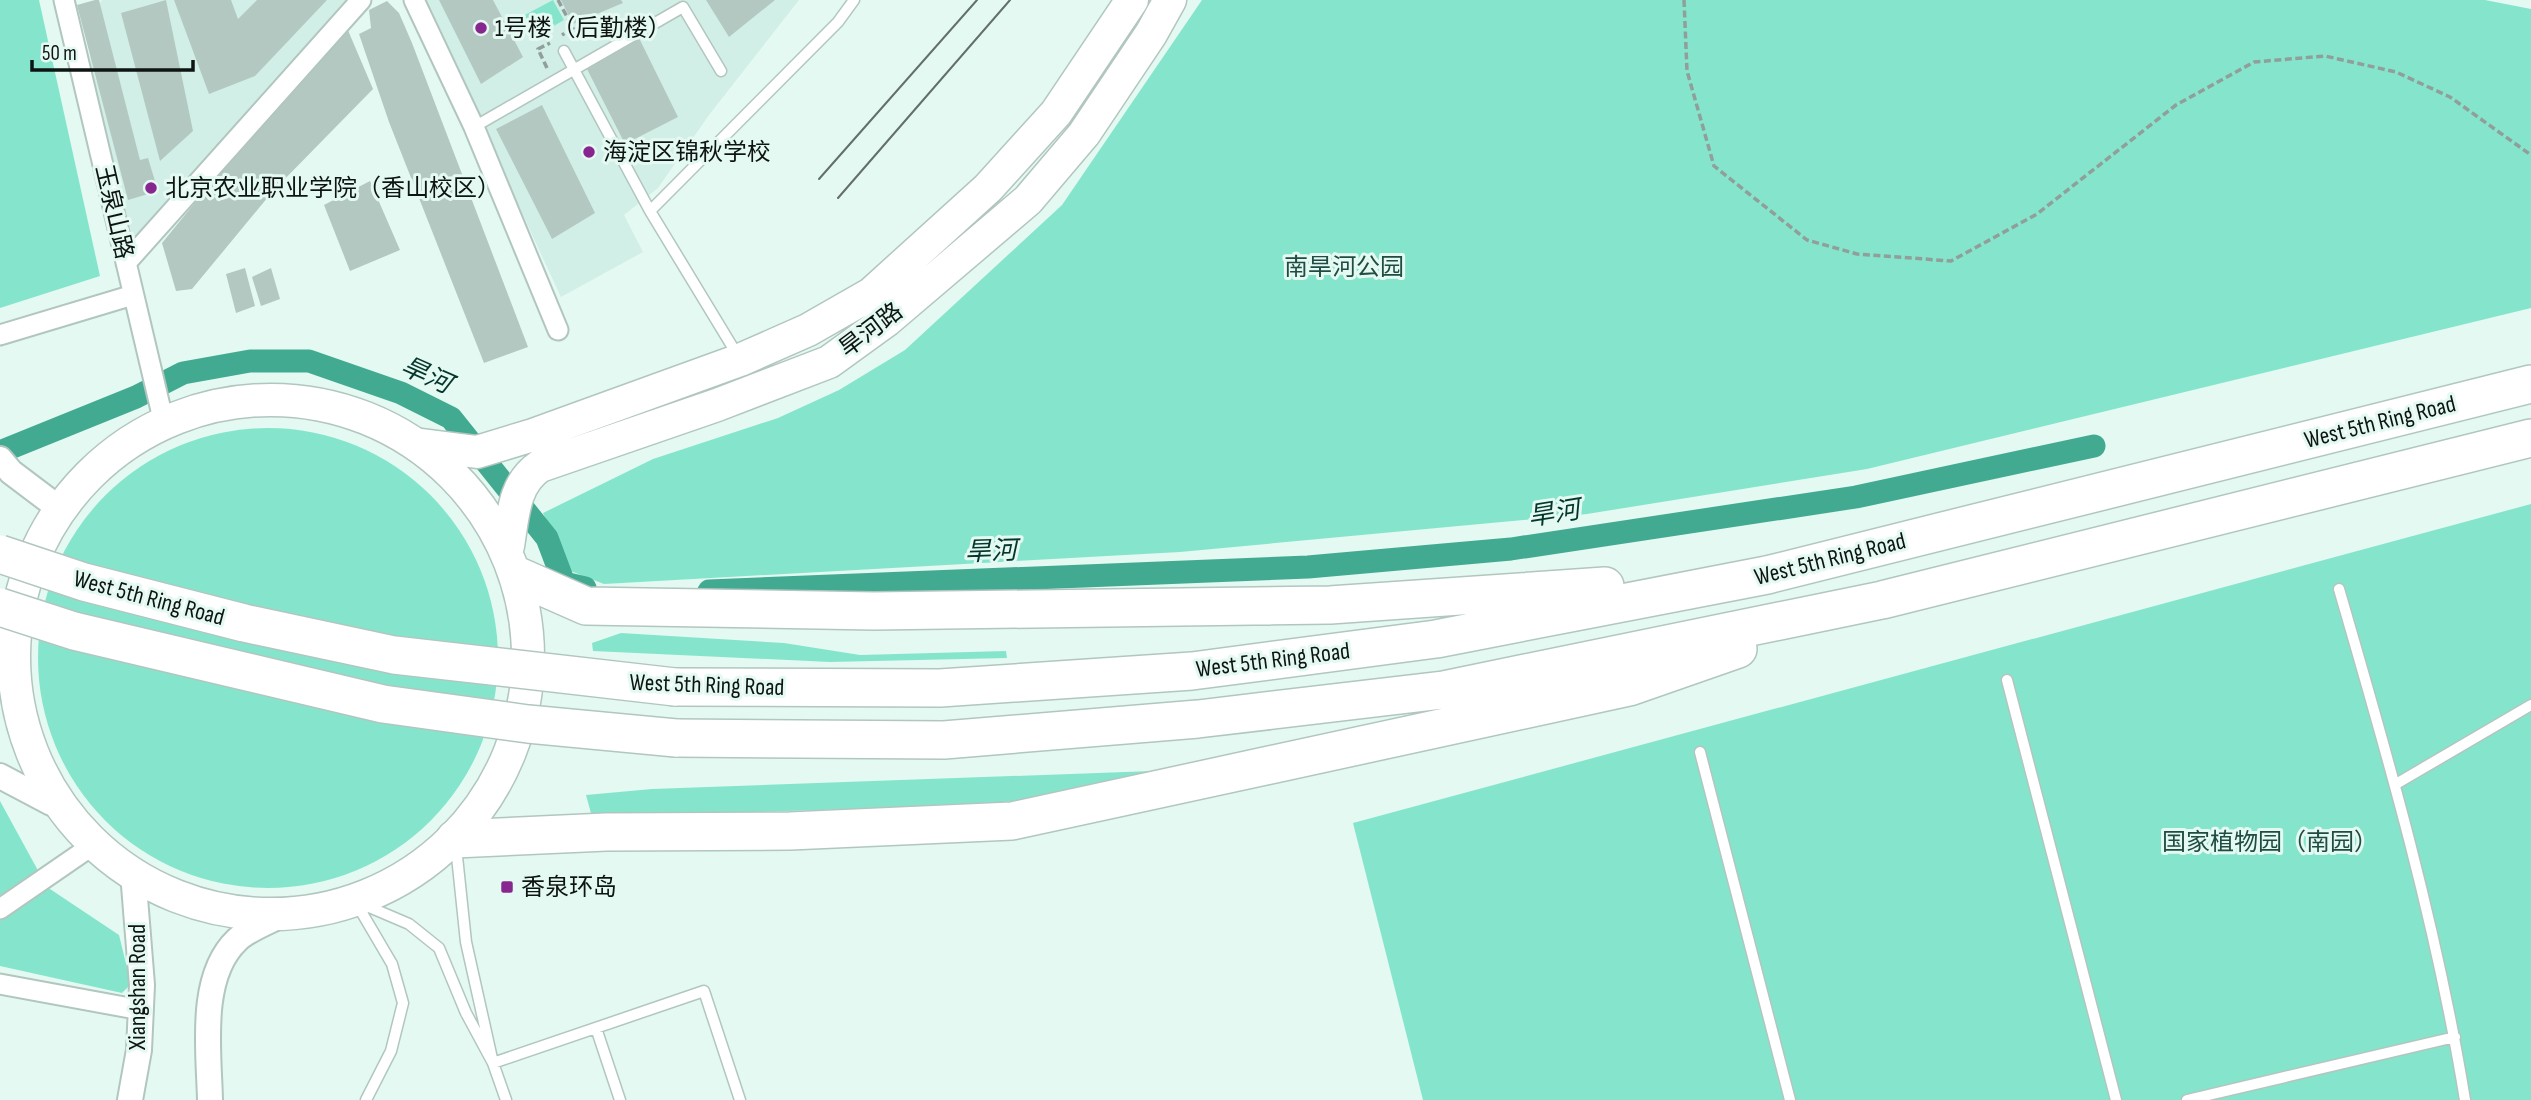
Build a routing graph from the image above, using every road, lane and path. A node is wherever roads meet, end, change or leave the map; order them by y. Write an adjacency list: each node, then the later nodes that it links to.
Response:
1 (64, 0): 15 (street, 玉泉山路)
2 (361, 0): 15 (street)
3 (414, 0): 12 (street)
4 (558, 0): 9 (path)
5 (854, 0): 14 (lane)
6 (1132, 0): 19 (main road, 旱河路)
7 (1170, 0): 27 (main road, 旱河路)
8 (1684, 0): 13 (path)
9 (558, 38)
10 (564, 51): 14 (lane)
11 (721, 71): 12 (lane)
12 (474, 127): 17 (street)
13 (2531, 155)
14 (650, 211): 19 (lane)
15 (126, 263): 16 (street, 玉泉山路)
16 (133, 295): 18 (street); 21 (street, 玉泉山路)
17 (558, 330)
18 (0, 335)
19 (740, 360): 23 (main road, 旱河路)
20 (2531, 384): 28 (highway, West 5th Ring Road)
21 (162, 417): 23 (main road); 25 (main road)
22 (2531, 438): 30 (highway, West 5th Ring Road)
23 (422, 445): 27 (main road)
24 (0, 459): 25 (street)
25 (60, 509): 32 (main road)
26 (0, 554): 28 (highway, West 5th Ring Road, bridge)
27 (513, 561): 28 (highway); 39 (main road, 旱河路)
28 (1767, 575)
29 (2339, 589): 37 (lane)
30 (1882, 600): 31 (highway, West 5th Ring Road, bridge); 39 (highway)
31 (0, 607)
32 (8, 670): 38 (main road)
33 (2007, 680): 57 (lane)
34 (2531, 705): 37 (lane)
35 (1700, 752): 56 (lane)
36 (0, 776): 38 (street)
37 (2396, 784): 48 (lane)
38 (51, 803): 40 (main road, 旱河路)
39 (455, 839): 42 (main road, 旱河路); 49 (lane)
40 (93, 845): 41 (main road, 旱河路); 43 (street)
41 (133, 873): 44 (main road, 旱河路); 46 (street, Xiangshan Road)
42 (355, 901): 44 (main road, 旱河路); 49 (lane); 52 (lane)
43 (0, 909)
44 (284, 914): 51 (street)
45 (0, 984): 46 (street)
46 (141, 1010): 50 (street, Xiangshan Road)
47 (596, 1028): 49 (lane); 54 (lane); 55 (lane)
48 (2455, 1037): 58 (lane); 59 (lane)
49 (493, 1063): 53 (lane)
50 (130, 1100)
51 (210, 1100)
52 (366, 1100)
53 (506, 1100)
54 (620, 1100)
55 (740, 1100)
56 (1790, 1100)
57 (2116, 1100)
58 (2187, 1100)
59 (2465, 1100)

